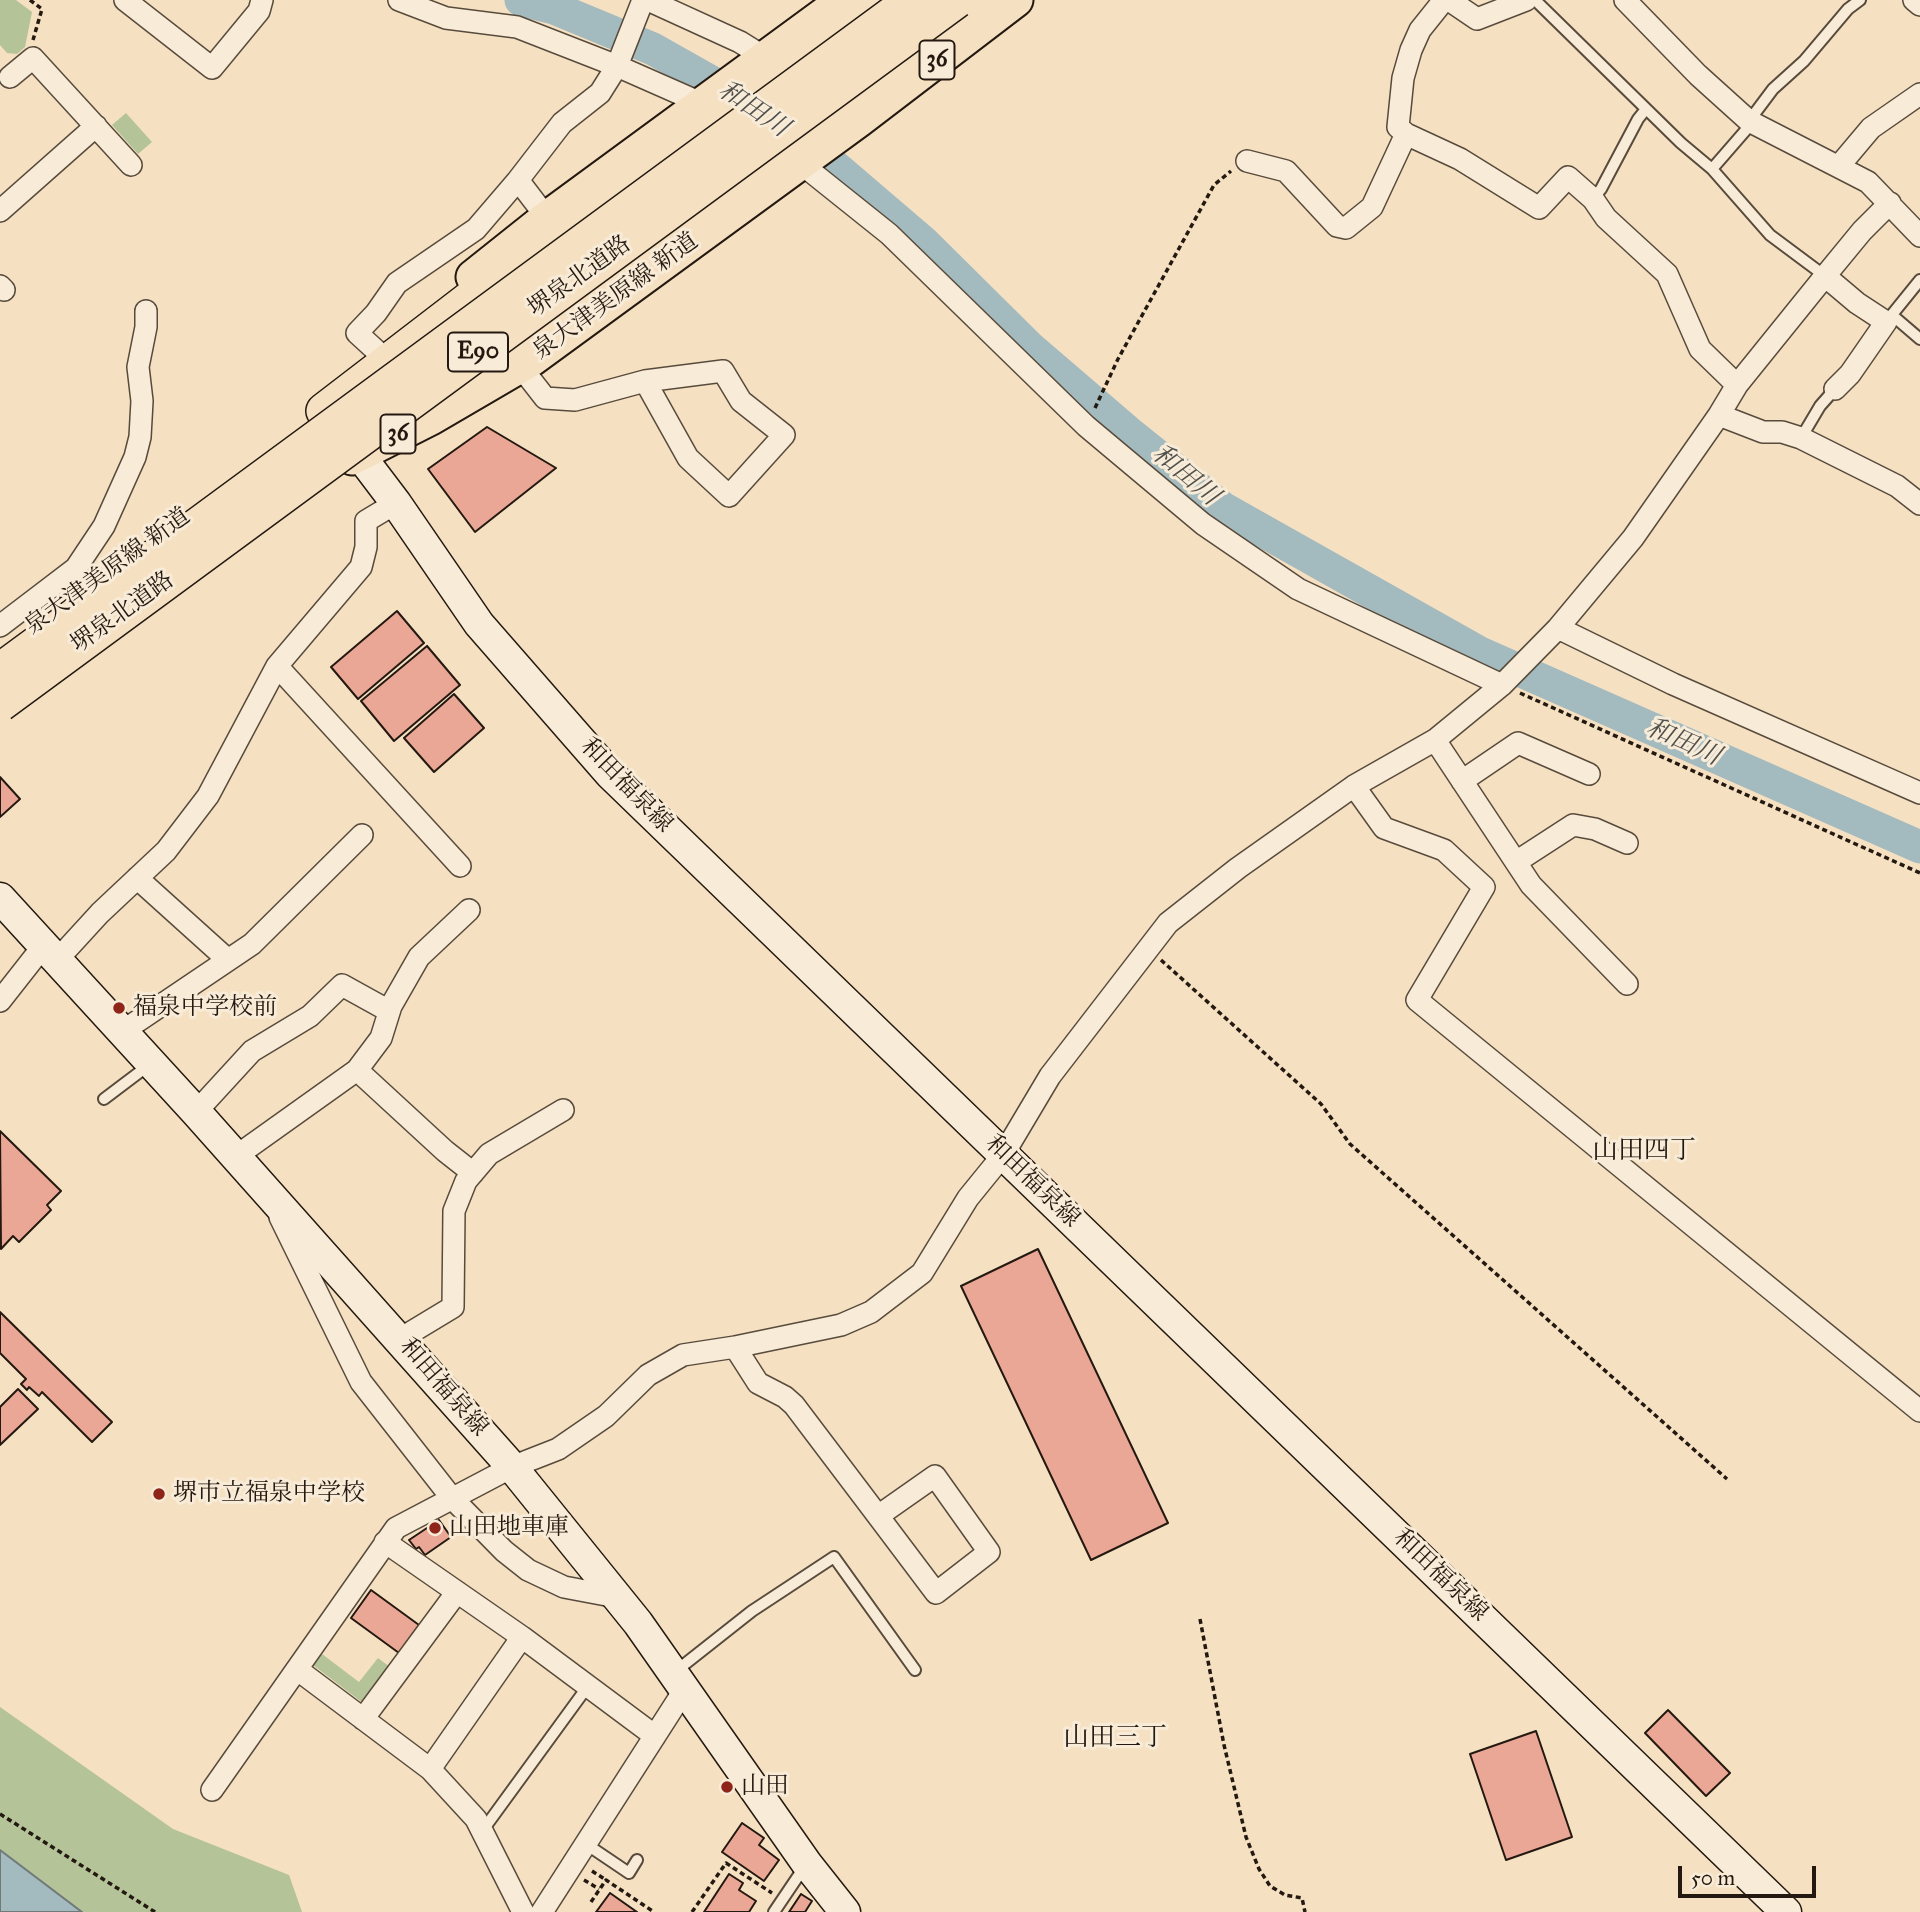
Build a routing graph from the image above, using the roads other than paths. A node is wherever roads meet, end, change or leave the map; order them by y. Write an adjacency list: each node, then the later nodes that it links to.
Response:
1 (125, 0): 2 (street)
2 (262, 0)
3 (399, 0): 19 (street)
4 (646, 0): 18 (street); 19 (street)
5 (877, 0): 48 (highway)
6 (912, 0): 58 (highway, 堺泉北道路 / E90, bridge)
7 (957, 0): 60 (highway, 堺泉北道路 / E90, bridge)
8 (982, 0): 44 (highway)
9 (1016, 0): 27 (main road, 泉大津美原線 新道 / 36)
10 (1447, 0): 11 (street); 26 (street)
11 (1526, 0)
12 (1535, 0): 23 (lane)
13 (1625, 0): 24 (street)
14 (1860, 0): 24 (lane)
15 (1914, 0): 17 (street)
16 (835, 2): 18 (main road, 泉大津美原線 新道)
17 (1920, 5)
18 (761, 59): 22 (main road, 泉大津美原線 新道)
19 (617, 66): 22 (street); 32 (street)
20 (3, 76): 25 (street)
21 (1920, 94): 30 (street)
22 (701, 103): 36 (main road, 泉大津美原線 新道)
23 (1646, 109): 31 (lane); 33 (lane)
24 (1751, 122): 30 (street); 31 (lane)
25 (96, 127): 29 (street); 35 (street)
26 (1406, 134): 28 (street); 33 (street)
27 (802, 161): 44 (main road, 泉大津美原線 新道 / 36); 59 (street)
28 (1247, 162)
29 (131, 165)
30 (1839, 166): 34 (street)
31 (1712, 169): 38 (lane)
32 (518, 180): 36 (street); 43 (street)
33 (1592, 199): 46 (street)
34 (1890, 204): 37 (street); 38 (street)
35 (0, 211)
36 (547, 218): 43 (main road, 泉大津美原線 新道)
37 (1920, 236)
38 (1825, 276): 41 (street); 46 (street)
39 (1920, 280): 41 (lane)
40 (146, 311): 54 (street)
41 (1889, 318): 42 (lane); 47 (street)
42 (1920, 339)
43 (381, 355): 48 (main road, 泉大津美原線 新道)
44 (520, 356): 45 (street); 51 (highway)
45 (645, 381): 45 (street)
46 (1737, 385): 49 (street)
47 (1835, 389): 50 (lane)
48 (324, 411): 51 (main road, 和田福泉線); 56 (main road, 泉大津美原線 新道)
49 (1719, 415): 50 (street); 55 (street)
50 (1801, 439): 53 (street)
51 (359, 453): 52 (main road, 和田福泉線); 61 (main road, 36)
52 (396, 503): 57 (street); 85 (main road, 和田福泉線)
53 (1920, 504)
54 (0, 626)
55 (1558, 628): 59 (street); 66 (street)
56 (0, 652)
57 (277, 666): 70 (street); 71 (street)
58 (0, 671)
59 (1506, 680): 62 (street)
60 (0, 704)
61 (0, 722)
62 (1435, 740): 64 (street); 65 (street)
63 (1590, 774): 64 (street)
64 (1462, 781): 69 (street)
65 (1354, 786): 85 (street); 91 (street)
66 (1920, 793)
67 (362, 835): 75 (street)
68 (1627, 843): 69 (street)
69 (1516, 862): 76 (street)
70 (460, 866)
71 (137, 878): 74 (street); 75 (street)
72 (0, 898): 74 (main road, 和田福泉線)
73 (469, 910): 78 (street)
74 (50, 952): 77 (street); 79 (main road, 和田福泉線)
75 (228, 960): 79 (street)
76 (1628, 984)
77 (0, 1000)
78 (389, 1011): 81 (street); 84 (street)
79 (123, 1031): 80 (main road, 和田福泉線)
80 (152, 1063): 82 (lane); 84 (main road, 和田福泉線)
81 (357, 1070): 86 (street); 87 (street)
82 (104, 1099)
83 (563, 1110): 87 (street)
84 (196, 1112): 86 (main road, 和田福泉線)
85 (1003, 1154): 90 (street); 115 (main road, 和田福泉線)
86 (236, 1157): 88 (main road, 和田福泉線)
87 (473, 1173): 89 (street)
88 (269, 1194): 89 (main road, 和田福泉線); 93 (street)
89 (400, 1339): 92 (main road, 和田福泉線)
90 (735, 1347): 92 (street); 94 (street)
91 (1920, 1411)
92 (512, 1466): 93 (street); 97 (main road, 和田福泉線)
93 (451, 1497): 95 (street); 97 (street)
94 (878, 1516): 94 (street)
95 (385, 1542): 96 (street); 99 (street)
96 (457, 1592): 98 (street); 103 (street)
97 (617, 1597): 101 (main road, 和田福泉線)
98 (522, 1637): 102 (street); 105 (street)
99 (298, 1670): 103 (street); 106 (street)
100 (915, 1670): 101 (lane)
101 (679, 1681): 104 (street); 110 (main road, 和田福泉線)
102 (588, 1686): 104 (street); 107 (lane)
103 (363, 1719): 105 (street)
104 (655, 1736): 108 (street)
105 (430, 1769): 107 (street)
106 (212, 1790)
107 (483, 1830): 111 (street)
108 (586, 1844): 109 (lane); 112 (street)
109 (637, 1860)
110 (807, 1864): 113 (lane); 114 (main road, 和田福泉線)
111 (523, 1912)
112 (542, 1912)
113 (774, 1912)
114 (845, 1912)
115 (1786, 1912)

